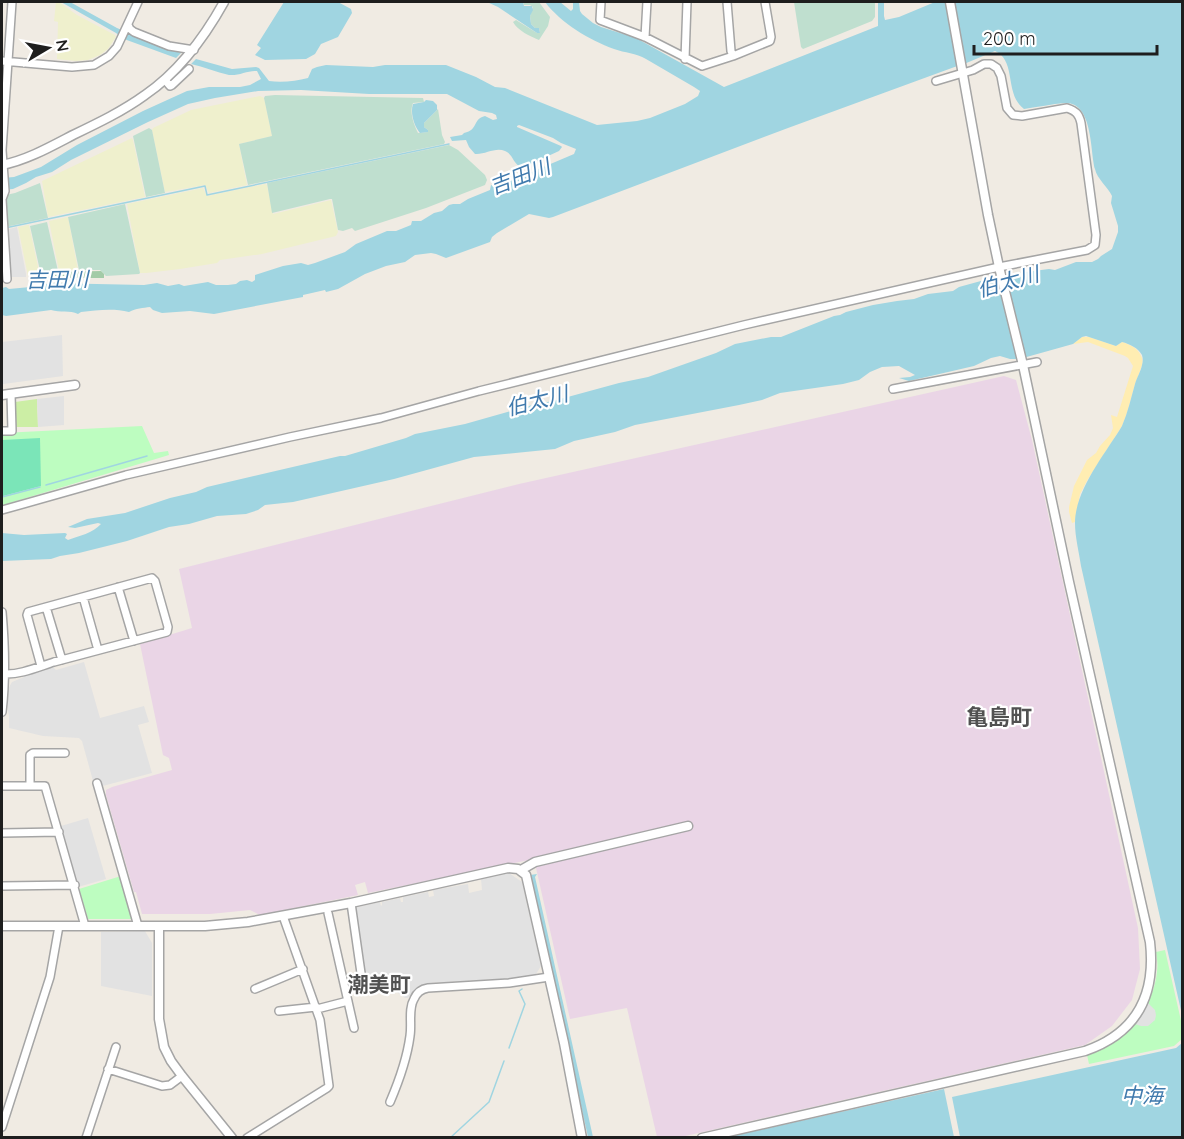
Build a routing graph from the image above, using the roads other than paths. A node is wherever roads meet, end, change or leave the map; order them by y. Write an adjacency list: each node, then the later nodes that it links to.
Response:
1 (12, 2): 15 (street)
2 (138, 2): 10 (street)
3 (224, 2): 12 (street)
4 (601, 2): 11 (street)
5 (647, 2): 11 (street)
6 (687, 2): 14 (street)
7 (727, 2): 13 (street)
8 (765, 2): 13 (street)
9 (950, 2): 17 (street)
10 (127, 28): 12 (street); 15 (street)
11 (645, 37): 14 (street)
12 (192, 52): 18 (street)
13 (733, 56): 14 (street)
14 (686, 59)
15 (5, 61): 20 (street)
16 (189, 69): 18 (street)
17 (963, 69): 19 (street); 21 (street); 21 (street)
18 (165, 80): 20 (street)
19 (936, 81)
20 (2, 165): 22 (street)
21 (999, 267): 24 (street); 29 (street)
22 (7, 279)
23 (1037, 362): 24 (street)
24 (1023, 365): 26 (street); 75 (street)
25 (75, 385): 27 (street)
26 (893, 389)
27 (6, 394): 28 (street)
28 (2, 431)
29 (2, 510)
30 (118, 587): 31 (street); 34 (street); 34 (street)
31 (83, 597): 32 (street); 35 (street)
32 (46, 607): 36 (street); 37 (street)
33 (2, 612): 38 (street)
34 (134, 641): 35 (street)
35 (98, 650): 36 (street)
36 (62, 660): 37 (street)
37 (41, 666): 38 (street)
38 (4, 674): 39 (street)
39 (2, 712)
40 (65, 753): 43 (street)
41 (97, 783): 56 (street)
42 (2, 786): 43 (street)
43 (30, 786): 45 (street)
44 (688, 826): 47 (street)
45 (59, 832): 46 (street); 48 (street)
46 (2, 833)
47 (521, 870): 50 (street); 59 (street)
48 (75, 885): 49 (street); 55 (street)
49 (2, 886)
50 (351, 903): 52 (street); 60 (street)
51 (328, 913): 62 (street)
52 (283, 916): 57 (street); 58 (street)
53 (2, 926): 54 (street)
54 (59, 926): 55 (street); 70 (street)
55 (85, 926): 56 (street)
56 (138, 926): 57 (street)
57 (159, 926): 68 (street)
58 (303, 969): 61 (street); 63 (street)
59 (549, 977): 69 (street); 74 (street)
60 (363, 987)
61 (255, 988)
62 (348, 1001): 63 (street); 65 (street)
63 (317, 1008): 64 (street); 73 (street)
64 (279, 1011)
65 (354, 1029)
66 (116, 1047): 67 (street)
67 (108, 1069): 68 (street); 71 (street)
68 (182, 1076): 72 (street)
69 (390, 1102)
70 (2, 1127)
71 (86, 1137)
72 (232, 1137)
73 (246, 1137)
74 (582, 1137)
75 (702, 1137)

